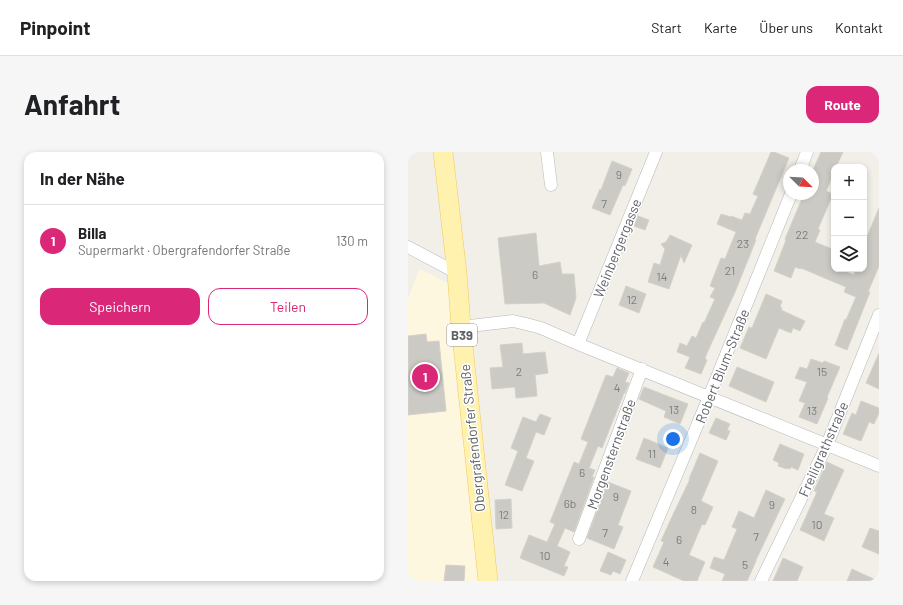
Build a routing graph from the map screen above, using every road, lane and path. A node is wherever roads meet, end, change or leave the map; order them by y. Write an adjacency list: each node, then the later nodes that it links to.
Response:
1 (443, 152): 9 (main road, Obergrafendorfer Straße / B39)
2 (547, 152): 6 (street)
3 (656, 152): 12 (street, Weinbergergasse)
4 (807, 152): 5 (street)
5 (802, 164)
6 (551, 185)
7 (788, 200): 14 (street, Robert Blum-Straße)
8 (408, 247): 9 (street)
9 (457, 273): 11 (main road, Obergrafendorfer Straße / B39)
10 (879, 315): 15 (street, Freiligrathstraße)
11 (461, 327): 12 (street); 18 (main road, Obergrafendorfer Straße / B39)
12 (578, 344): 13 (street)
13 (642, 369): 14 (street); 17 (street, Morgensternstraße)
14 (709, 397): 15 (street); 19 (street, Robert Blum-Straße)
15 (827, 445): 16 (street); 20 (street, Freiligrathstraße)
16 (879, 466)
17 (580, 539)
18 (488, 581)
19 (632, 581)
20 (761, 581)

